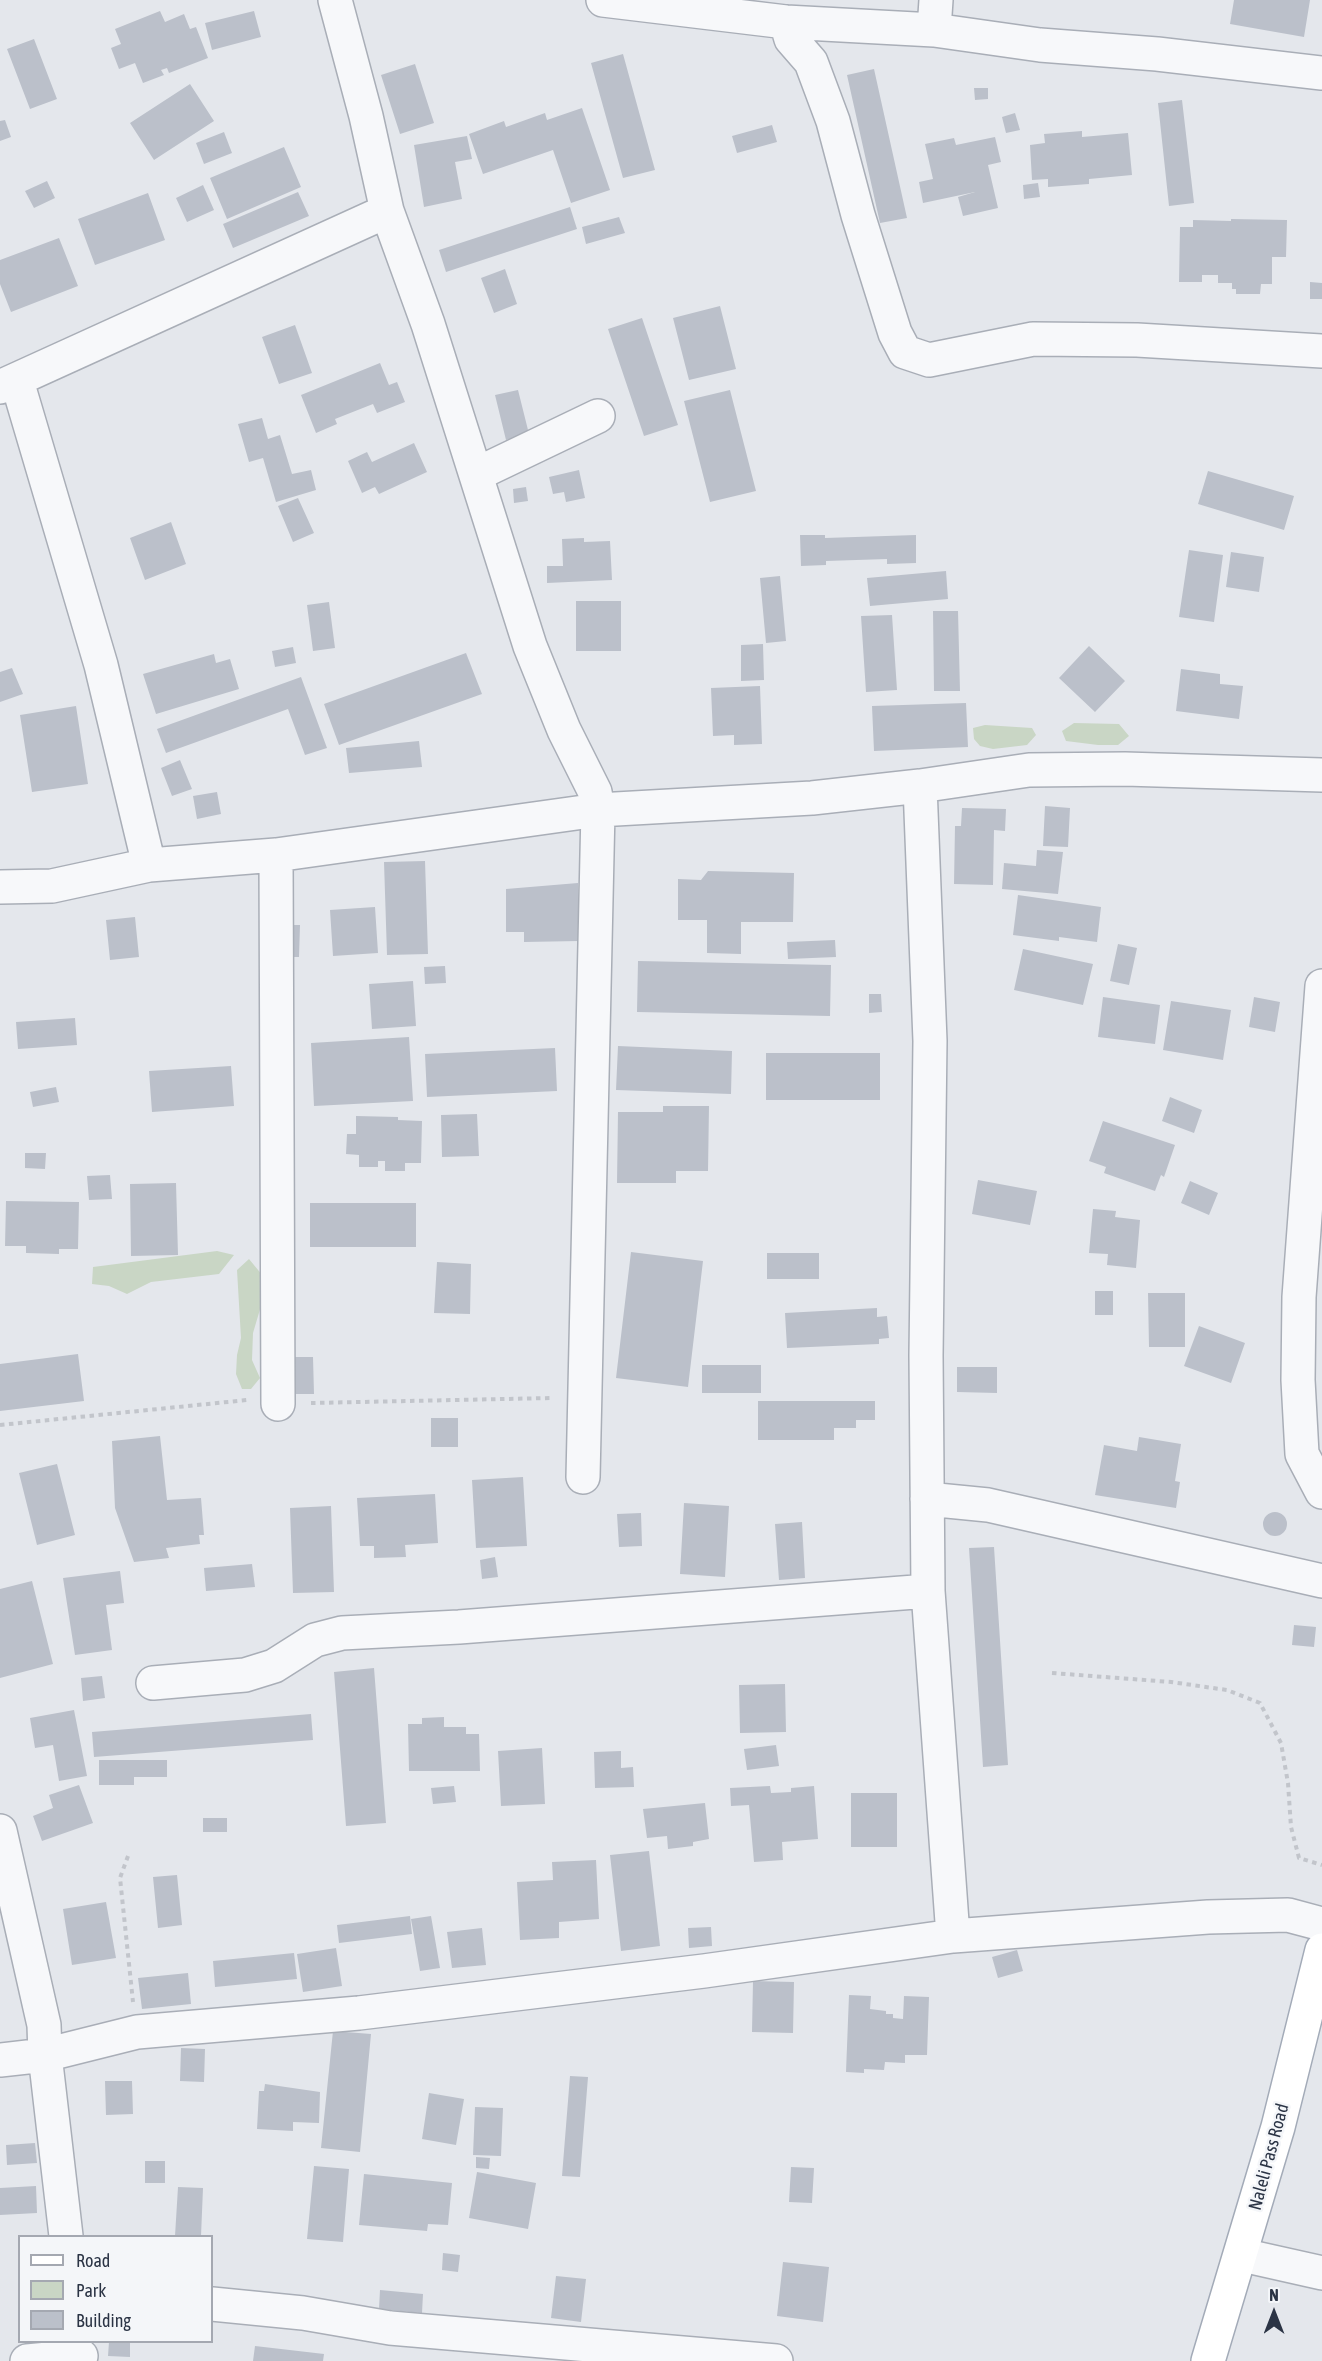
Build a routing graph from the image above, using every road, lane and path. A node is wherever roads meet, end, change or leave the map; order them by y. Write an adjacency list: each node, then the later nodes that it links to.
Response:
1 (335, 0): 6 (street)
2 (603, 0): 4 (street)
3 (935, 15): 4 (street); 5 (street)
4 (786, 22): 7 (street)
5 (1322, 73)
6 (387, 211): 8 (street); 10 (street)
7 (1322, 351)
8 (9, 384): 15 (street)
9 (598, 416): 10 (street)
10 (477, 474): 13 (street)
11 (1322, 775): 12 (street)
12 (920, 786): 13 (street); 23 (street)
13 (598, 810): 14 (street); 18 (street)
14 (276, 855): 15 (street); 19 (street)
15 (149, 865): 16 (street)
16 (0, 887)
17 (1322, 986): 22 (street)
18 (584, 1397): 19 (path); 21 (street)
19 (278, 1404): 20 (path)
20 (0, 1425)
21 (583, 1477)
22 (1322, 1492)
23 (927, 1499): 24 (street); 25 (street)
24 (1322, 1581)
25 (928, 1591): 27 (street); 32 (street)
26 (1052, 1673): 30 (path)
27 (153, 1683)
28 (0, 1831): 35 (street)
29 (128, 1856): 34 (path)
30 (1322, 1865)
31 (1322, 1924): 32 (street)
32 (953, 1936): 34 (street)
33 (1322, 1950): 38 (main road, Naleli Pass Road)
34 (137, 2032): 35 (street)
35 (45, 2055): 36 (street); 37 (street)
36 (0, 2060)
37 (66, 2235)
38 (1242, 2255): 39 (street); 44 (main road, Naleli Pass Road)
39 (1322, 2273)
40 (213, 2304): 43 (street)
41 (80, 2353): 42 (street)
42 (27, 2361)
43 (776, 2361)
44 (1208, 2361)

